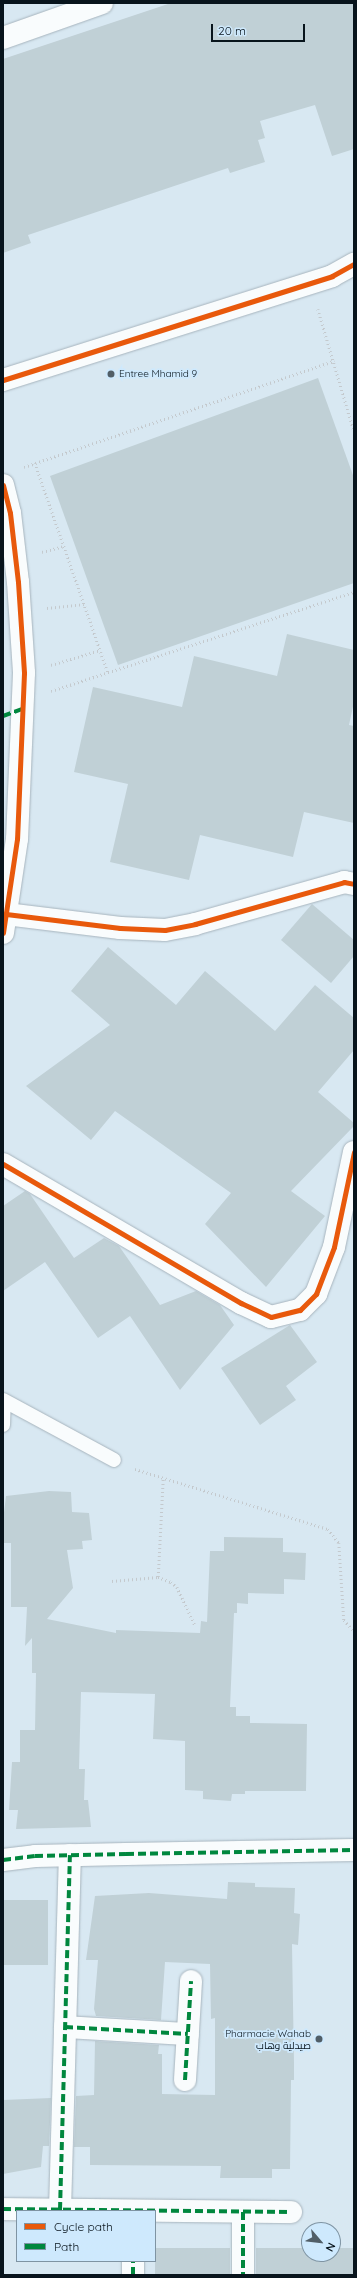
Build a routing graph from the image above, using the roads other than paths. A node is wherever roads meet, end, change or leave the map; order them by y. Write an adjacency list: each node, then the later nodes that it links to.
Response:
1 (102, 3): 2 (street)
2 (3, 38)
3 (354, 264): 4 (street)
4 (332, 276): 5 (street); 6 (street)
5 (354, 279)
6 (3, 380)
7 (3, 485): 8 (street)
8 (16, 709): 10 (street)
9 (354, 884): 10 (street)
10 (4, 923)
11 (354, 1152): 12 (street)
12 (3, 1164)
13 (4, 1401): 14 (lane); 15 (lane)
14 (3, 1425)
15 (114, 1460)
16 (354, 1850): 17 (street)
17 (70, 1855): 18 (street); 20 (street)
18 (3, 1860)
19 (191, 1981): 21 (street)
20 (65, 2027): 21 (street); 24 (street)
21 (188, 2034): 22 (street)
22 (185, 2080)
23 (3, 2209): 24 (street)
24 (60, 2210)
25 (156, 2211): 26 (street)
26 (243, 2212): 27 (street); 30 (street)
27 (291, 2212)
28 (133, 2262): 29 (street)
29 (132, 2275)
30 (243, 2275)

